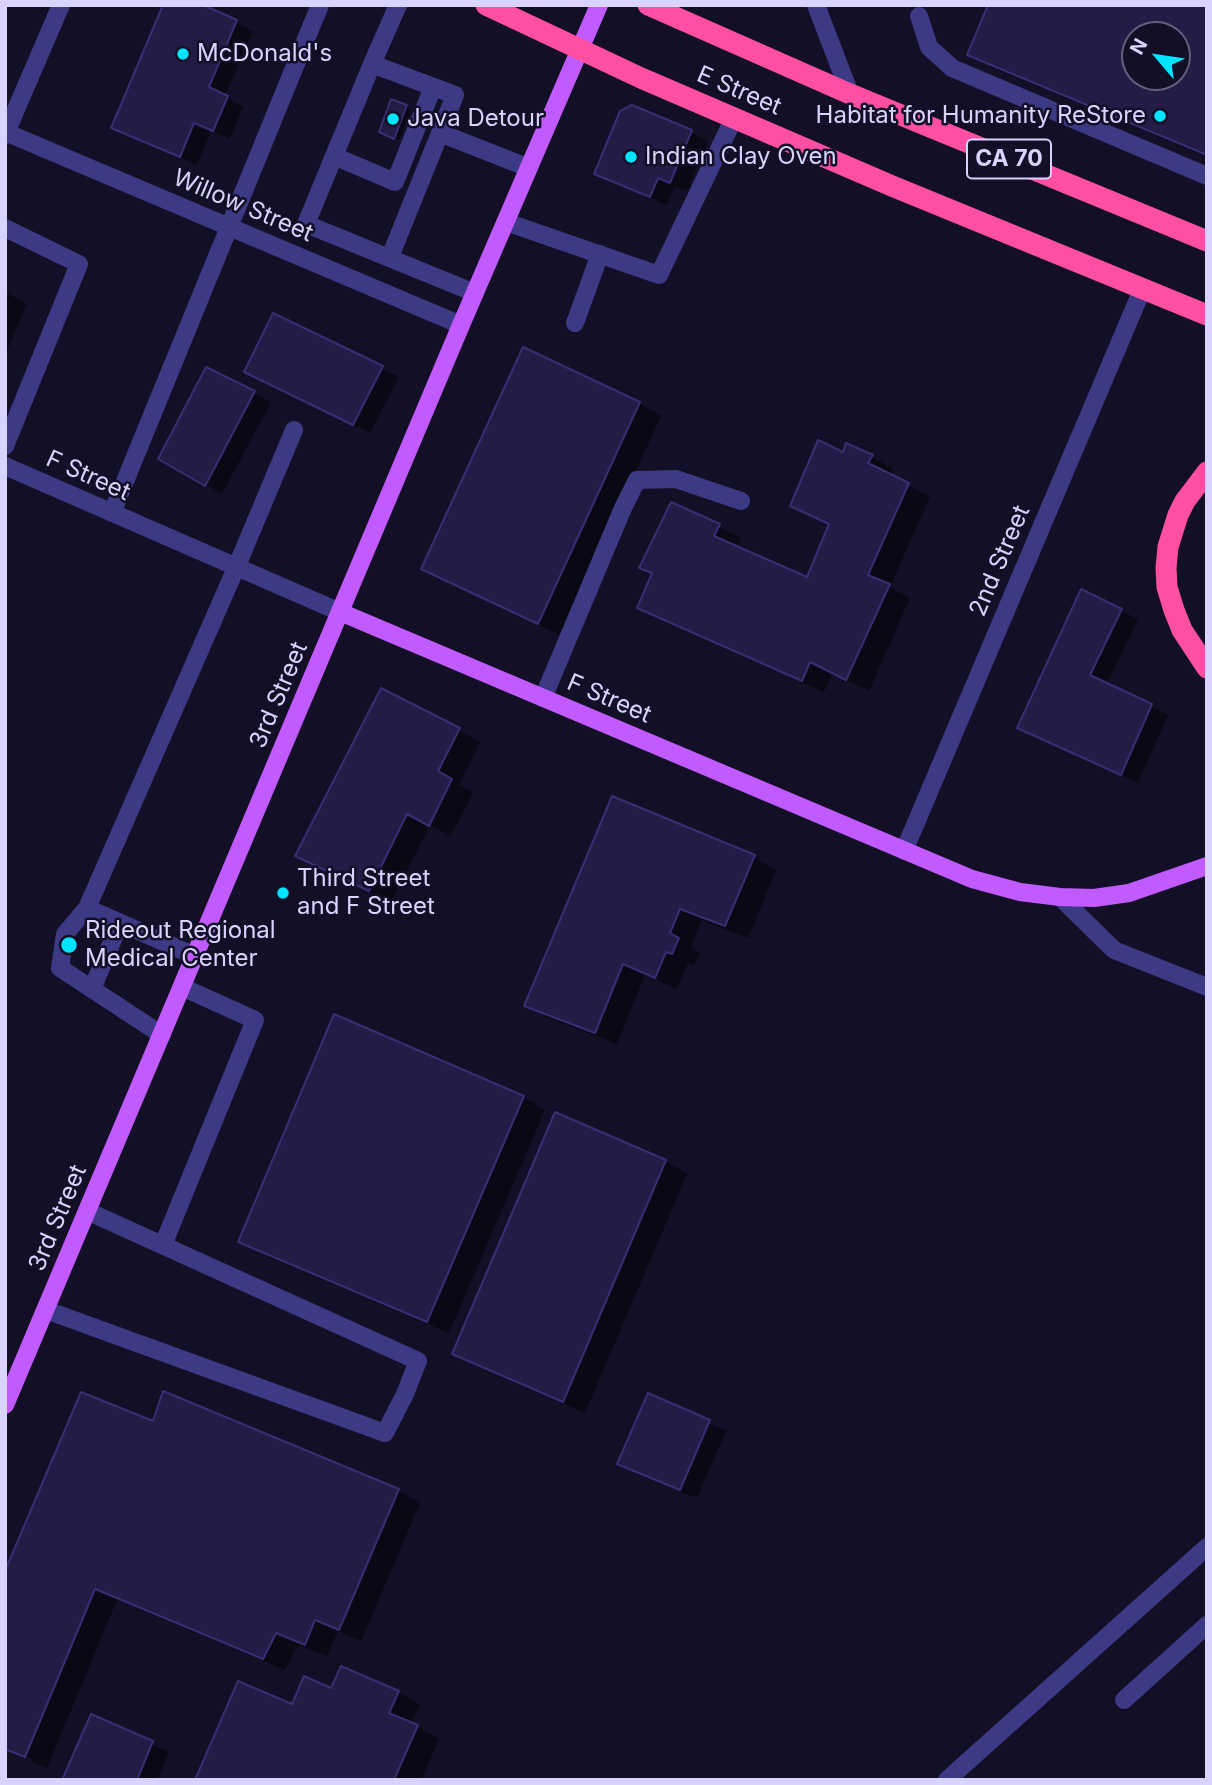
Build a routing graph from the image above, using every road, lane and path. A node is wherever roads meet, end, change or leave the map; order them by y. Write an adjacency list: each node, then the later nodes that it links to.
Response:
1 (61, 5): 14 (street)
2 (320, 5): 20 (street)
3 (398, 5): 10 (street)
4 (486, 5): 9 (highway, E Street / CA 70)
5 (599, 5): 9 (main road, 3rd Street)
6 (648, 5): 12 (highway, E Street / CA 70)
7 (816, 5): 12 (street)
8 (919, 16): 18 (street)
9 (580, 50): 13 (highway, E Street / CA 70); 17 (main road, 3rd Street)
10 (372, 64): 11 (street); 16 (street)
11 (433, 87): 15 (street); 16 (street)
12 (850, 94): 22 (highway, E Street / CA 70)
13 (734, 118): 23 (street); 25 (highway, E Street / CA 70)
14 (6, 133): 20 (street, Willow Street)
15 (440, 133): 17 (street); 24 (street)
16 (334, 156): 24 (street)
17 (529, 168): 19 (main road, 3rd Street)
18 (1207, 176)
19 (506, 222): 23 (street); 26 (main road, 3rd Street)
20 (230, 227): 29 (street, Willow Street); 35 (street)
21 (5, 228): 31 (street)
22 (1207, 241)
23 (600, 254): 28 (street)
24 (390, 257): 26 (street)
25 (1143, 290): 27 (highway, E Street / CA 70); 40 (street, 2nd Street)
26 (475, 293): 29 (main road, 3rd Street)
27 (1207, 315)
28 (575, 323)
29 (461, 325): 37 (main road, 3rd Street)
30 (294, 430): 36 (street)
31 (5, 446)
32 (5, 466): 35 (street, F Street)
33 (1207, 472): 38 (highway)
34 (741, 501): 39 (street)
35 (112, 513): 36 (street, F Street)
36 (236, 568): 37 (street, F Street); 43 (street)
37 (340, 612): 39 (main road, F Street); 45 (main road, 3rd Street)
38 (1207, 667)
39 (543, 698): 40 (main road, F Street)
40 (904, 851): 42 (main road, F Street)
41 (1207, 866): 42 (main road, F Street)
42 (1060, 897): 47 (street)
43 (87, 908): 44 (street); 48 (street)
44 (120, 923): 45 (street); 48 (street)
45 (195, 956): 46 (main road, 3rd Street)
46 (182, 987): 49 (main road, 3rd Street); 51 (street)
47 (1207, 987)
48 (92, 989): 49 (street)
49 (162, 1035): 50 (main road, 3rd Street)
50 (87, 1211): 51 (street); 52 (main road, 3rd Street)
51 (163, 1245): 52 (street)
52 (46, 1310): 53 (main road, 3rd Street)
53 (5, 1405)
54 (1207, 1547): 57 (street)
55 (1207, 1625): 56 (street)
56 (1124, 1700)
57 (947, 1780)

